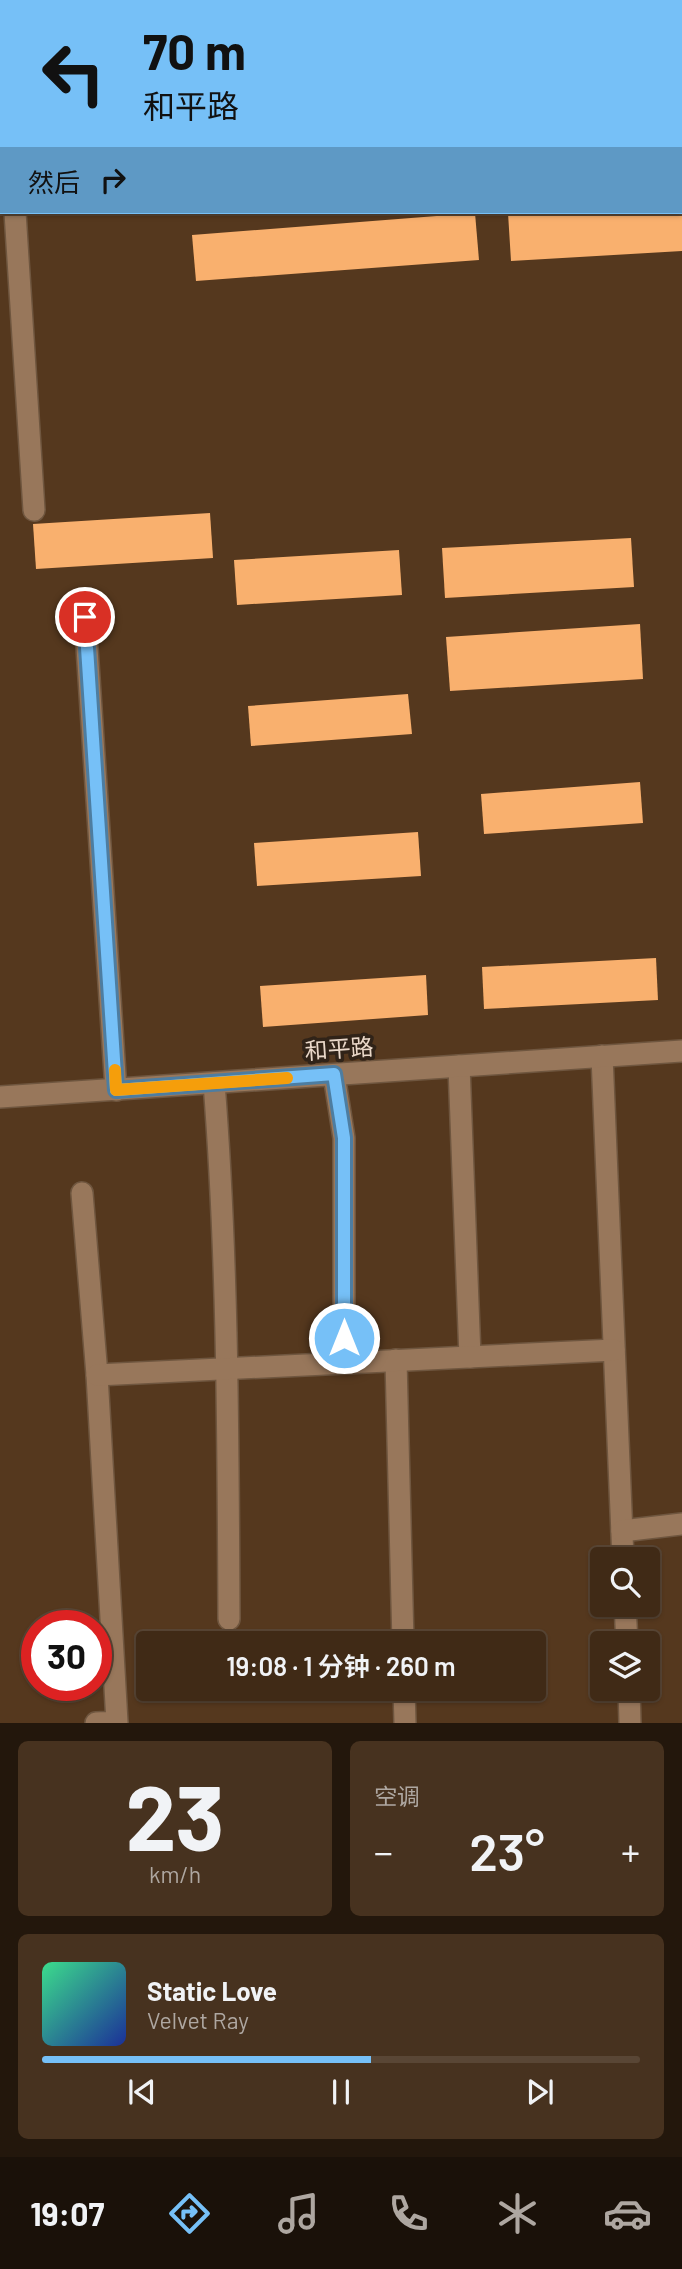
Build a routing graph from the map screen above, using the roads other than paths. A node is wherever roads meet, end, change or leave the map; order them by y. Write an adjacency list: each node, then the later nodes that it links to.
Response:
1 (15, 214): 2 (street)
2 (34, 510)
3 (85, 617): 9 (street)
4 (682, 1051): 5 (street, 和平路)
5 (601, 1056): 6 (street, 和平路); 12 (street)
6 (459, 1066): 7 (street, 和平路); 13 (street)
7 (334, 1074): 8 (street, 和平路); 15 (street)
8 (214, 1083): 9 (street, 和平路); 16 (street)
9 (116, 1090): 10 (street, 和平路)
10 (0, 1097)
11 (82, 1192): 17 (street)
12 (614, 1350): 13 (street); 19 (street)
13 (470, 1357): 14 (street)
14 (396, 1360): 15 (street); 22 (street)
15 (344, 1363): 16 (street)
16 (228, 1368): 17 (street); 21 (street)
17 (97, 1375): 25 (street)
18 (682, 1524): 19 (street)
19 (622, 1531): 20 (street)
20 (623, 1547)
21 (229, 1619)
22 (403, 1631)
23 (404, 1701): 26 (street)
24 (629, 1701): 27 (street)
25 (96, 1723)
26 (405, 1723)
27 (630, 1723)

